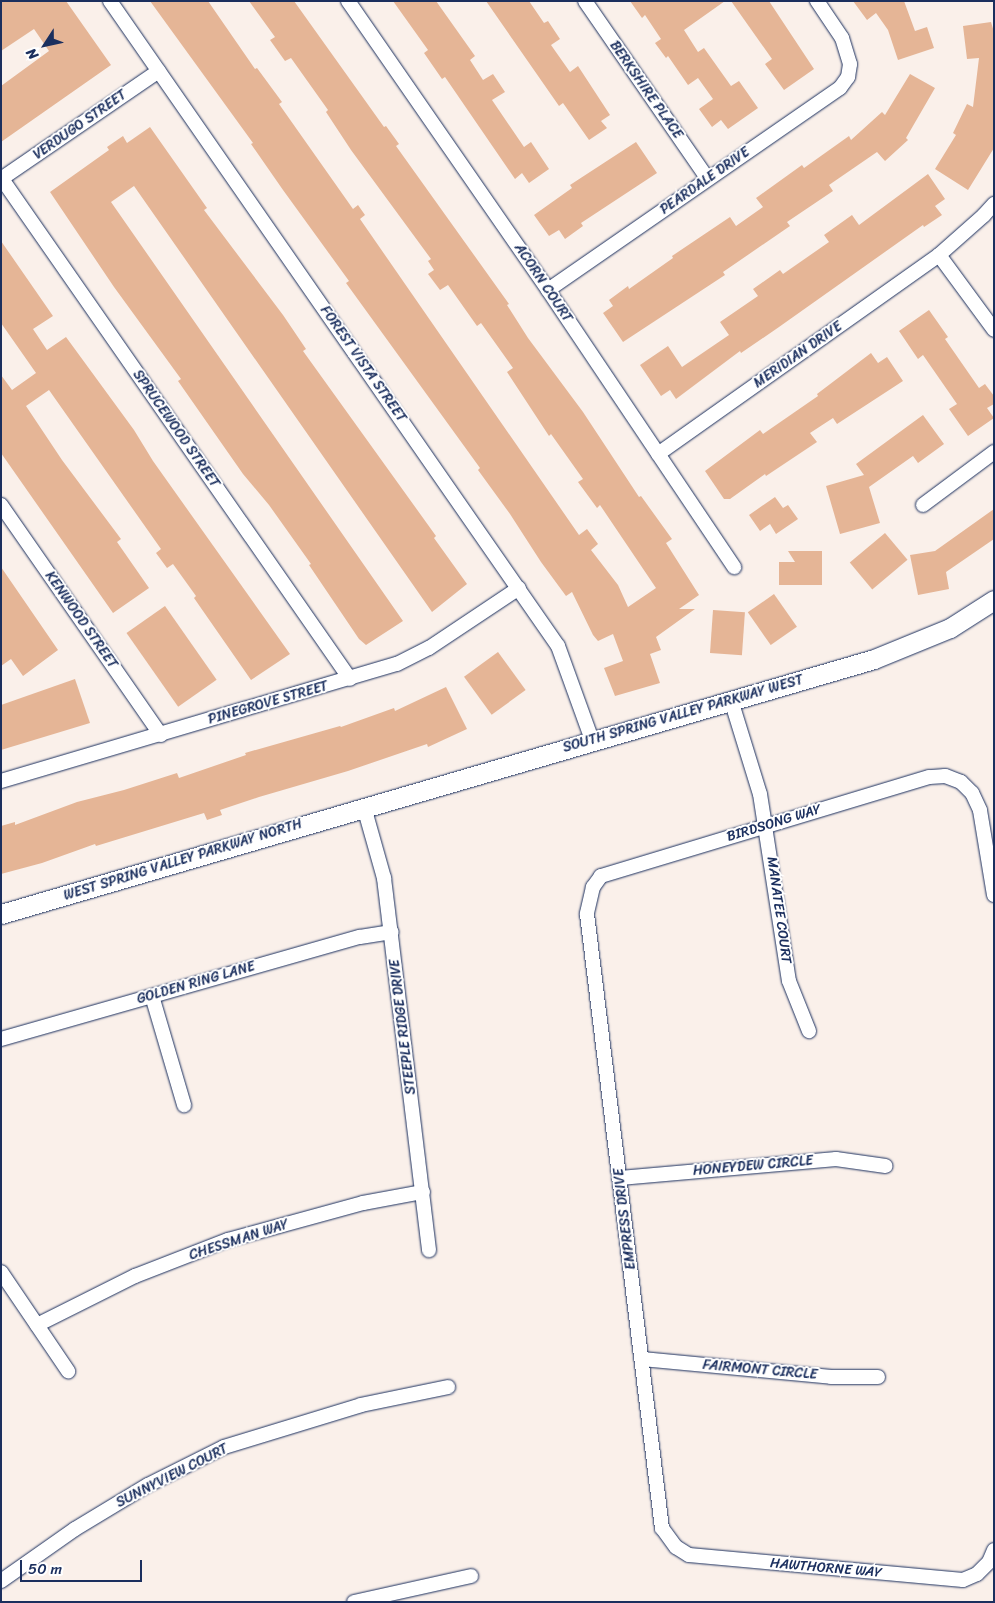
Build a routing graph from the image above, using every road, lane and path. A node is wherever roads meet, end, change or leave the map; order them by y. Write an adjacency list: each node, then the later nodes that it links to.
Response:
1 (110, 1): 5 (street, FOREST VISTA STREET)
2 (348, 1): 10 (street, ACORN COURT)
3 (585, 1): 7 (street, BERKSHIRE PLACE)
4 (816, 1): 7 (street, PEARDALE DRIVE)
5 (158, 71): 6 (street, VERDUGO STREET); 17 (street, FOREST VISTA STREET)
6 (2, 179): 19 (street, SPRUCEWOOD STREET)
7 (708, 179): 10 (street, PEARDALE DRIVE)
8 (994, 204): 9 (street, MERIDIAN DRIVE)
9 (939, 255): 11 (street); 13 (street, MERIDIAN DRIVE)
10 (548, 290): 13 (street, ACORN COURT)
11 (994, 330)
12 (994, 452): 14 (street)
13 (658, 454): 16 (street, ACORN COURT)
14 (922, 504)
15 (1, 506): 21 (street, KENWOOD STREET)
16 (734, 567)
17 (519, 588): 19 (street, PINEGROVE STREET); 22 (street, FOREST VISTA STREET)
18 (994, 600): 20 (street, SOUTH SPRING VALLEY PARKWAY WEST)
19 (350, 679): 21 (street, PINEGROVE STREET)
20 (731, 700): 22 (street, SOUTH SPRING VALLEY PARKWAY WEST); 25 (street, MANATEE COURT)
21 (160, 735): 23 (street, PINEGROVE STREET)
22 (592, 740): 24 (street, SOUTH SPRING VALLEY PARKWAY WEST)
23 (1, 781)
24 (364, 806): 28 (street, WEST SPRING VALLEY PARKWAY NORTH); 29 (street, STEEPLE RIDGE DRIVE)
25 (766, 825): 26 (street, BIRDSONG WAY); 27 (street, BIRDSONG WAY); 31 (street, MANATEE COURT)
26 (593, 887): 35 (street, EMPRESS DRIVE)
27 (994, 895)
28 (1, 914)
29 (392, 932): 30 (street, GOLDEN RING LANE); 36 (street, STEEPLE RIDGE DRIVE)
30 (152, 996): 32 (street, GOLDEN RING LANE); 33 (street)
31 (809, 1031)
32 (1, 1039)
33 (184, 1105)
34 (886, 1166): 35 (street, HONEYDEW CIRCLE)
35 (620, 1178): 40 (street, EMPRESS DRIVE)
36 (423, 1192): 37 (street, STEEPLE RIDGE DRIVE); 39 (street, CHESSMAN WAY)
37 (429, 1250)
38 (1, 1272): 39 (street)
39 (37, 1325): 41 (street)
40 (642, 1359): 42 (street, FAIRMONT CIRCLE); 44 (street, EMPRESS DRIVE)
41 (68, 1371)
42 (878, 1377)
43 (448, 1387): 47 (street, SUNNYVIEW COURT)
44 (676, 1547): 45 (street, HAWTHORNE WAY)
45 (994, 1550)
46 (471, 1576): 48 (street)
47 (1, 1581)
48 (354, 1602)

